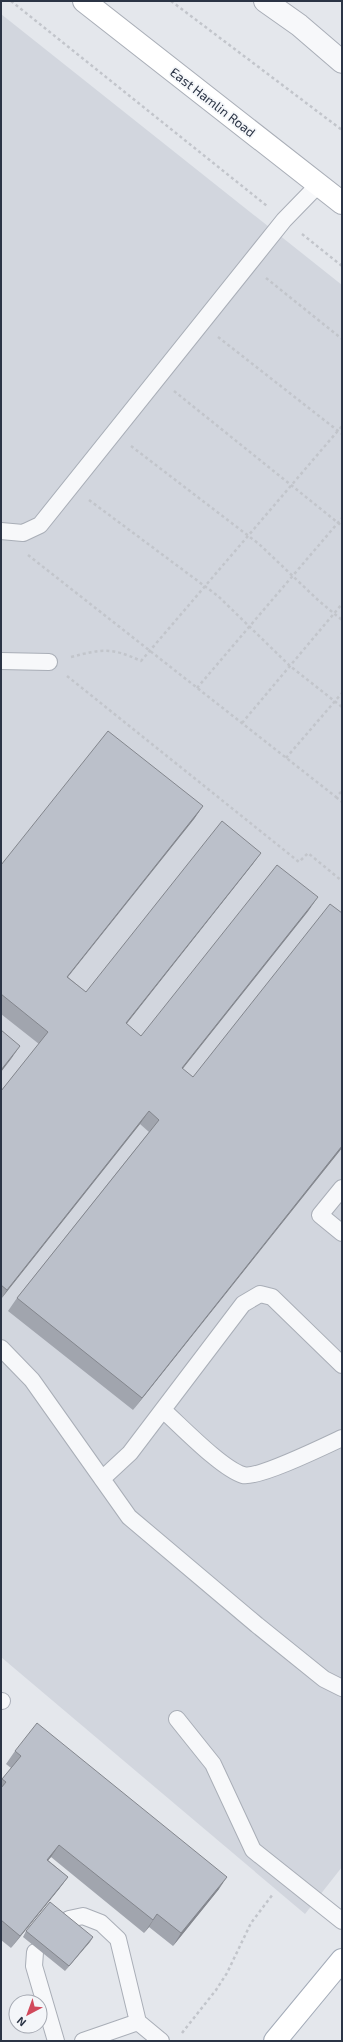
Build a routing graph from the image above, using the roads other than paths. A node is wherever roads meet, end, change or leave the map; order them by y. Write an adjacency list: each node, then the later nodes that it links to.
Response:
1 (84, 1): 4 (street, East Hamlin Road)
2 (265, 1): 3 (street)
3 (342, 62)
4 (319, 184): 5 (street, East Hamlin Road); 6 (lane)
5 (342, 203)
6 (1, 531)
7 (1, 661): 8 (lane)
8 (49, 662)
9 (342, 1188): 10 (lane)
10 (342, 1233)
11 (1, 1348): 15 (lane)
12 (342, 1365): 13 (lane)
13 (163, 1410): 14 (lane); 15 (lane)
14 (342, 1438)
15 (102, 1479): 16 (lane)
16 (342, 1688)
17 (177, 1719): 19 (lane)
18 (69, 1919): 22 (lane)
19 (342, 1921)
20 (35, 1952): 23 (lane)
21 (342, 1960): 26 (street)
22 (138, 2022): 24 (lane); 25 (lane)
23 (56, 2041)
24 (83, 2041)
25 (161, 2041)
26 (275, 2041)

